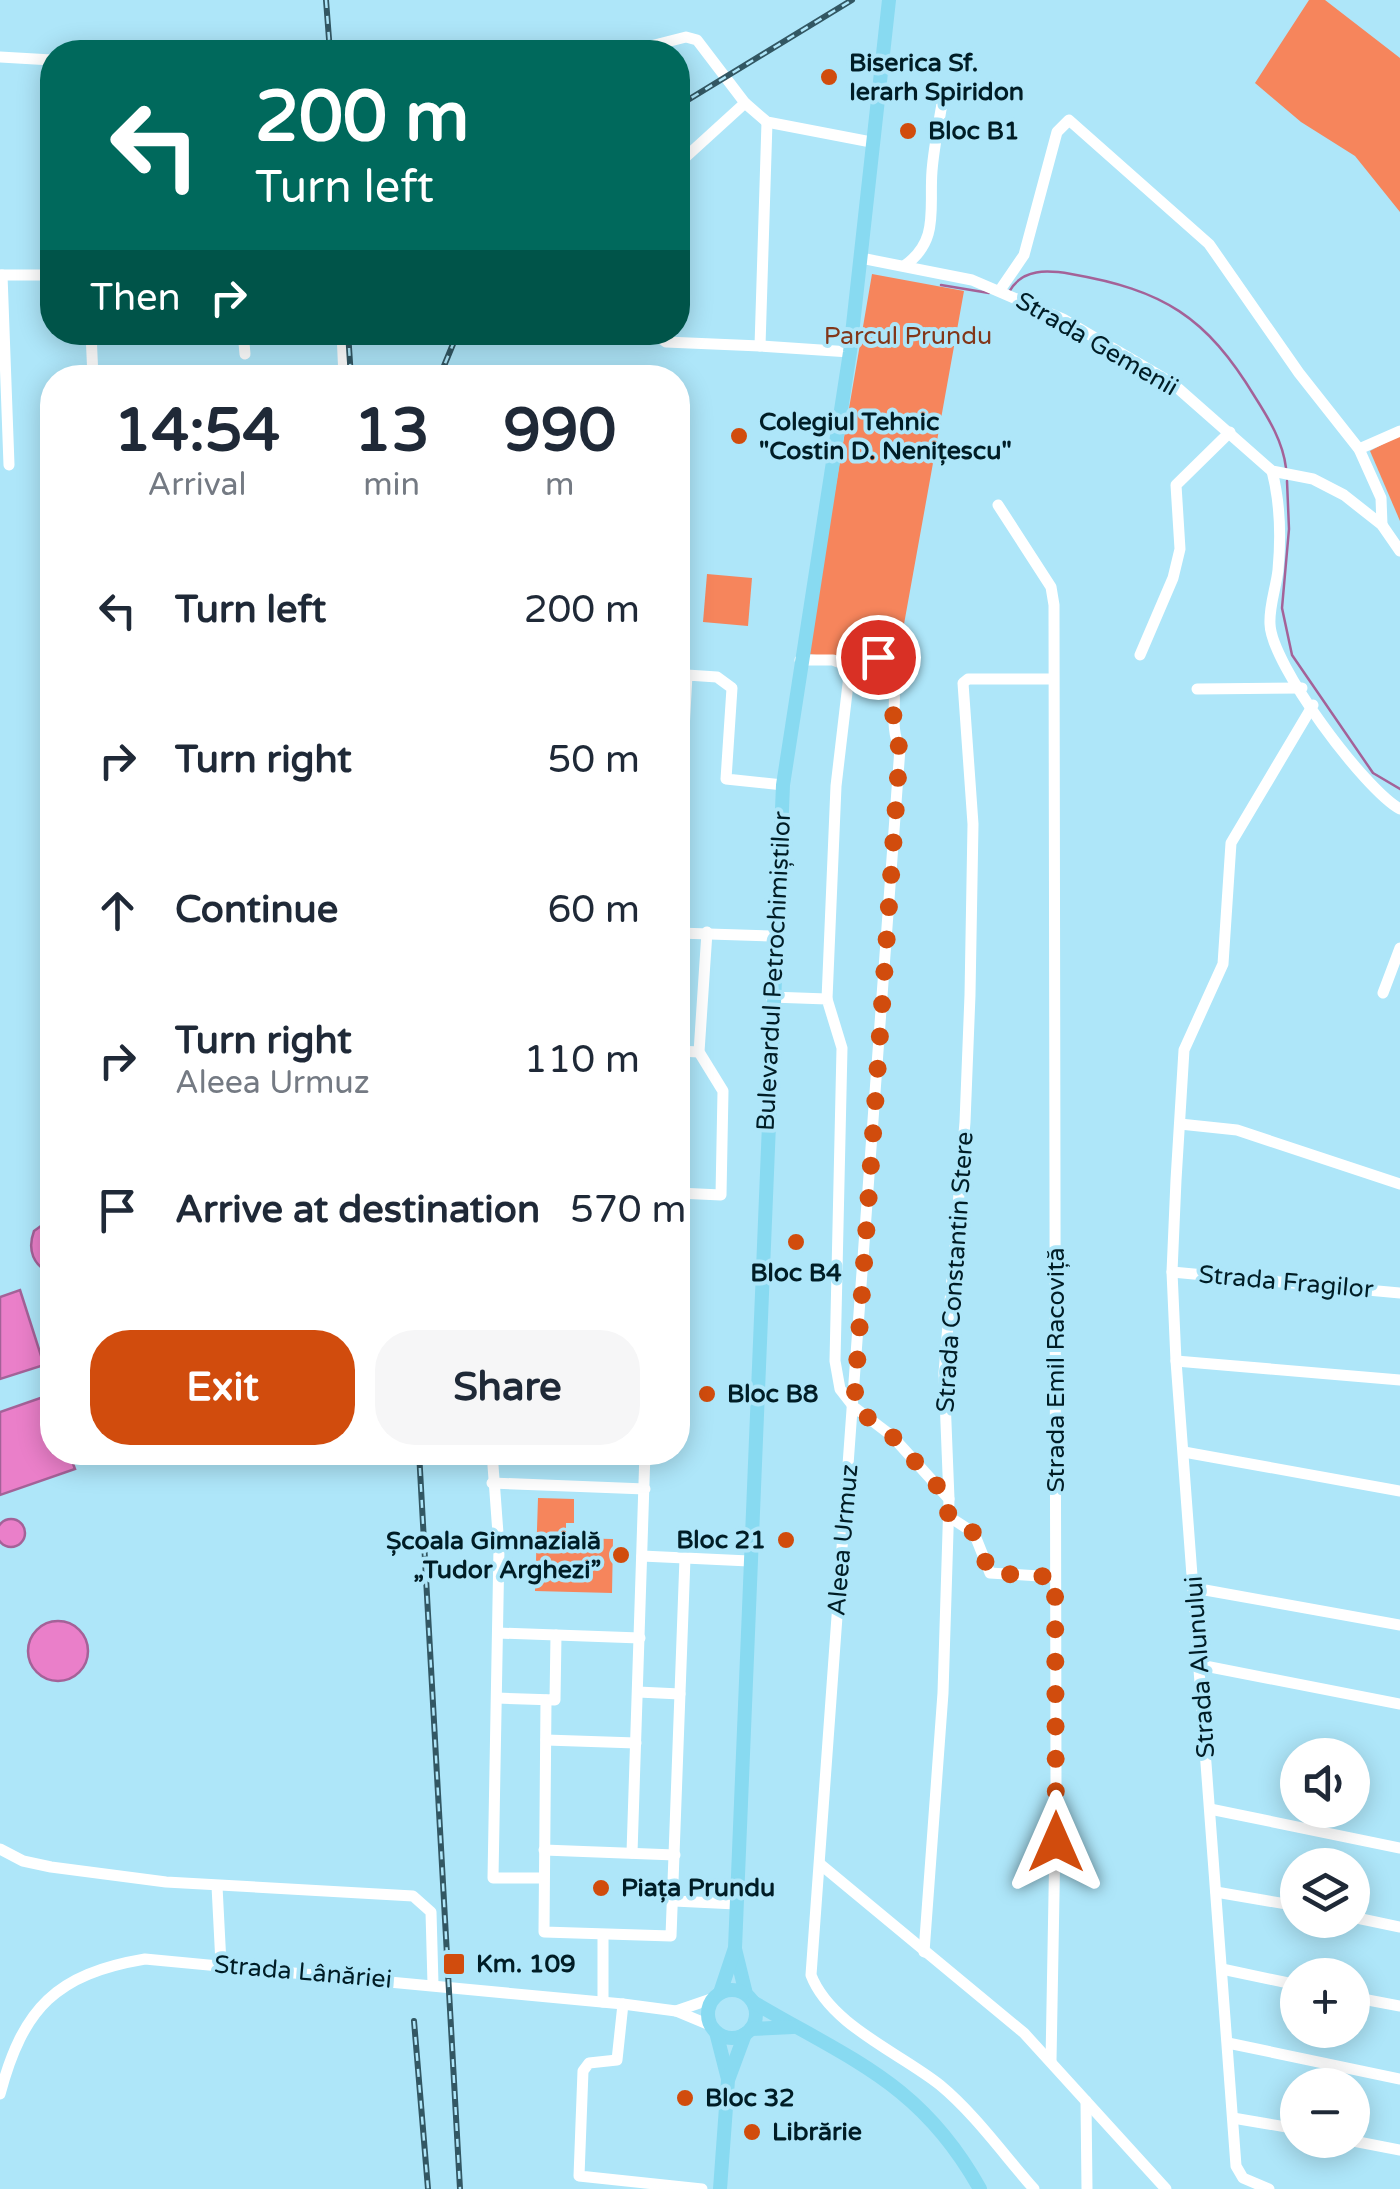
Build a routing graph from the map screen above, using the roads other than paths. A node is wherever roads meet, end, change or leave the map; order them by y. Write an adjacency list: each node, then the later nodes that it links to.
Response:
1 (889, 0): 8 (main road, Bulevardul Petrochimiștilor)
2 (674, 40): 6 (street)
3 (0, 57): 4 (street)
4 (40, 59)
5 (944, 91): 11 (street)
6 (745, 103): 7 (street); 9 (street)
7 (767, 122): 8 (street); 17 (street)
8 (872, 142): 10 (main road, Bulevardul Petrochimiștilor)
9 (690, 153)
10 (860, 258): 11 (street, Strada Gemenii); 18 (main road, Bulevardul Petrochimiștilor)
11 (904, 266): 14 (street, Strada Gemenii)
12 (1, 275): 13 (street); 23 (street)
13 (40, 275)
14 (1000, 290): 21 (street, Strada Gemenii); 22 (street)
15 (690, 343): 17 (street)
16 (244, 345): 19 (street)
17 (760, 346): 18 (street)
18 (850, 352): 29 (main road, Bulevardul Petrochimiștilor)
19 (246, 354)
20 (1400, 431): 22 (street)
21 (1230, 432): 24 (street, Strada Gemenii); 28 (street)
22 (1360, 449): 26 (street)
23 (9, 465)
24 (1276, 473): 26 (street); 33 (street)
25 (998, 506): 32 (street, Strada Emil Racoviță)
26 (1382, 525): 27 (street)
27 (1400, 550)
28 (1140, 654)
29 (800, 660): 30 (street, Aleea Urmuz); 36 (main road, Bulevardul Petrochimiștilor)
30 (850, 667): 44 (street); 54 (street, Aleea Urmuz)
31 (690, 675): 36 (street)
32 (1052, 679): 61 (street, Strada Constantin Stere); 66 (street, Strada Emil Racoviță)
33 (1302, 688): 34 (street); 35 (street)
34 (1196, 689)
35 (1312, 705): 37 (street); 47 (street, Strada Alunului)
36 (783, 786): 40 (main road, Bulevardul Petrochimiștilor)
37 (1400, 809)
38 (706, 932): 39 (street); 40 (street); 46 (street)
39 (690, 933)
40 (773, 936): 43 (main road, Bulevardul Petrochimiștilor)
41 (1400, 948): 42 (street)
42 (1382, 993)
43 (771, 997): 44 (street); 65 (main road, Bulevardul Petrochimiștilor)
44 (827, 999): 54 (street)
45 (690, 1052): 46 (street)
46 (699, 1052): 49 (street)
47 (1180, 1124): 48 (street); 50 (street, Strada Alunului)
48 (1400, 1184)
49 (690, 1194)
50 (1172, 1272): 51 (street, Strada Fragilor); 52 (street, Strada Alunului)
51 (1400, 1293)
52 (1176, 1360): 53 (street); 55 (street, Strada Alunului)
53 (1400, 1380)
54 (854, 1407): 61 (street); 86 (street, Aleea Urmuz)
55 (1184, 1452): 60 (street); 67 (street, Strada Alunului)
56 (492, 1465): 58 (street)
57 (645, 1465): 59 (street)
58 (492, 1483): 59 (street); 69 (street)
59 (644, 1488): 63 (street)
60 (1400, 1491)
61 (949, 1499): 62 (street, Strada Constantin Stere)
62 (948, 1516): 66 (street); 97 (street, Strada Constantin Stere)
63 (642, 1556): 64 (street); 71 (street)
64 (684, 1558): 65 (street); 74 (street)
65 (749, 1561): 92 (main road, Bulevardul Petrochimiștilor)
66 (1055, 1577): 113 (street, Strada Emil Racoviță)
67 (1194, 1588): 68 (street); 72 (street, Strada Alunului)
68 (1400, 1626)
69 (498, 1633): 70 (street); 75 (street)
70 (556, 1634): 71 (street); 76 (street)
71 (640, 1638): 73 (street)
72 (1200, 1665): 77 (street); 80 (street, Strada Alunului)
73 (638, 1692): 74 (street); 79 (street)
74 (680, 1694): 85 (street)
75 (496, 1698): 76 (street); 87 (street)
76 (546, 1700): 78 (street)
77 (1400, 1704)
78 (546, 1740): 79 (street); 83 (street)
79 (636, 1743): 84 (street)
80 (1210, 1809): 81 (street); 89 (street, Strada Alunului)
81 (1400, 1848)
82 (0, 1849): 88 (street)
83 (544, 1850): 84 (street); 87 (street)
84 (632, 1853): 85 (street)
85 (675, 1855): 90 (street)
86 (820, 1864): 97 (street); 125 (street, Aleea Urmuz)
87 (544, 1878): 95 (street)
88 (218, 1886): 98 (street); 101 (street)
89 (1216, 1892): 91 (street); 99 (street, Strada Alunului)
90 (674, 1902): 92 (street); 95 (street)
91 (1280, 1903)
92 (736, 1904): 96 (main road, Bulevardul Petrochimiștilor)
93 (1370, 1921): 94 (street)
94 (1400, 1928)
95 (603, 1936): 105 (street)
96 (734, 1948): 102 (main road, Bulevardul Petrochimiștilor); 103 (main road, Bulevardul Petrochimiștilor)
97 (924, 1952): 113 (street)
98 (221, 1964): 101 (street, Strada Lânăriei); 116 (street, Strada Lânăriei)
99 (1222, 1969): 100 (street); 112 (street, Strada Alunului)
100 (1280, 1982)
101 (433, 1984): 105 (street, Strada Lânăriei)
102 (717, 1996): 103 (main road); 108 (street); 110 (main road)
103 (750, 1998): 109 (main road); 111 (main road)
104 (1370, 2000): 107 (street)
105 (603, 2002): 106 (street, Strada Lânăriei)
106 (623, 2004): 108 (street, Strada Lânăriei); 122 (street)
107 (1400, 2006)
108 (676, 2011): 110 (street)
109 (794, 2026): 111 (main road); 124 (main road)
110 (714, 2029): 111 (main road); 115 (main road)
111 (748, 2032): 115 (main road)
112 (1228, 2043): 114 (street); 118 (street, Strada Alunului)
113 (1051, 2061): 117 (street)
114 (1400, 2079)
115 (728, 2080): 123 (main road)
116 (0, 2094)
117 (1086, 2101): 126 (street); 127 (street)
118 (1233, 2118): 119 (street); 128 (street, Strada Alunului)
119 (1280, 2126)
120 (1370, 2144): 121 (street)
121 (1400, 2150)
122 (702, 2189)
123 (720, 2189)
124 (980, 2189)
125 (1034, 2189)
126 (1087, 2189)
127 (1166, 2189)
128 (1269, 2189)

